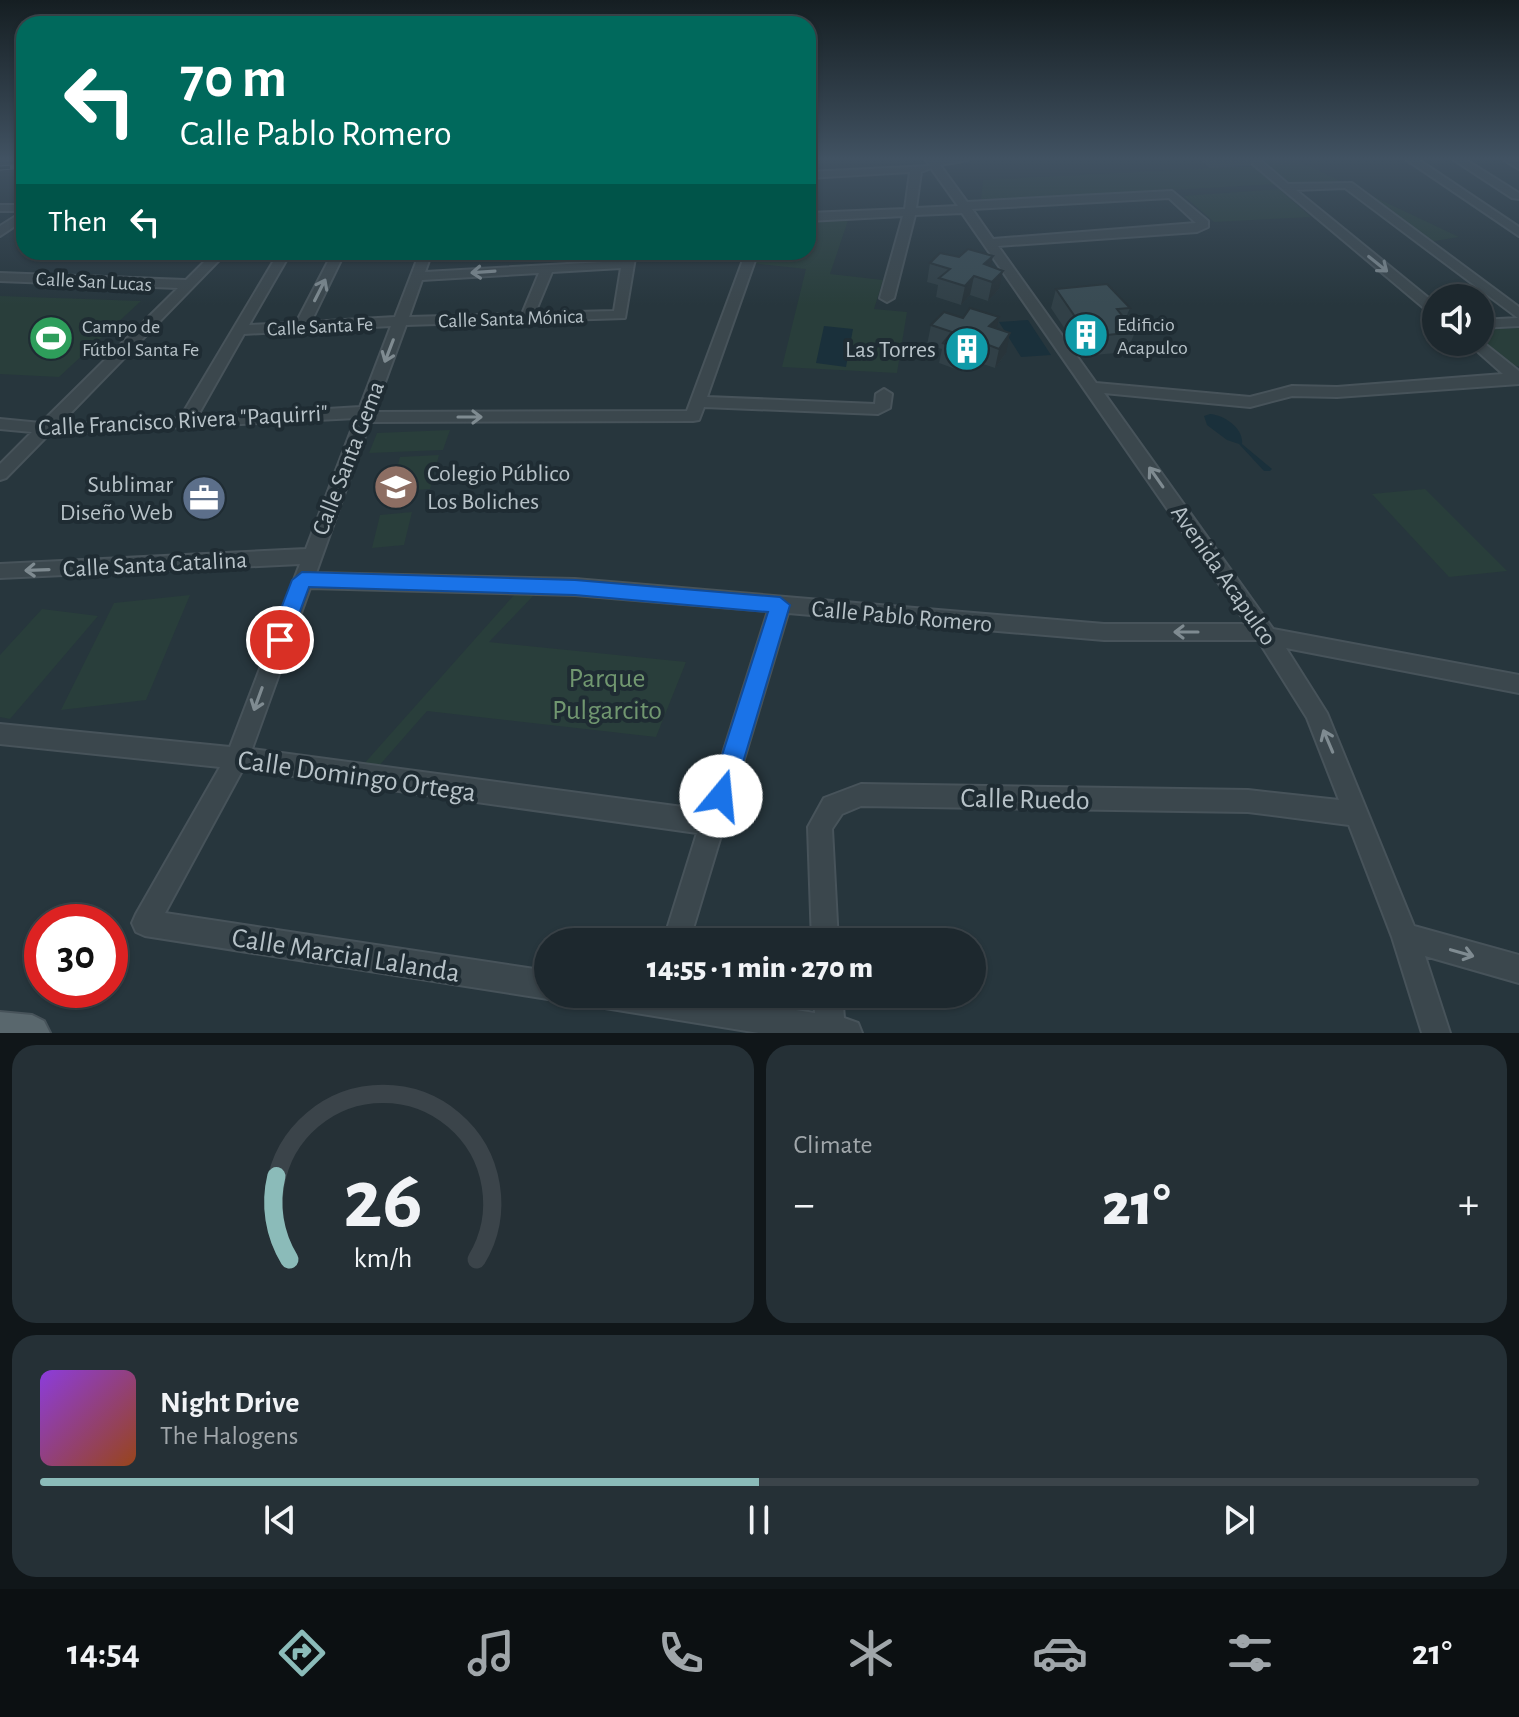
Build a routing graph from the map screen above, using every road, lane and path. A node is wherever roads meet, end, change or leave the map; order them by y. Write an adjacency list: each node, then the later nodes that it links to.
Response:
1 (912, 208): 8 (street)
2 (952, 208): 8 (street)
3 (966, 208): 11 (street, Avenida Acapulco)
4 (1188, 208): 11 (street)
5 (1312, 208): 24 (street, one-way to 24)
6 (1379, 208): 25 (street)
7 (1484, 208): 10 (street)
8 (910, 212): 9 (street); 23 (street)
9 (816, 217)
10 (1519, 232)
11 (989, 243): 34 (street, Avenida Acapulco)
12 (213, 260): 22 (street)
13 (280, 260): 31 (street)
14 (335, 260): 30 (street, one-way to 14)
15 (424, 260): 20 (street, Calle Santa Gema)
16 (613, 260): 19 (street)
17 (629, 260): 26 (street, Calle Santa Mónica)
18 (749, 260): 36 (street)
19 (547, 268): 20 (street, one-way to 20); 26 (street)
20 (419, 276): 27 (street, Calle Santa Gema)
21 (0, 277): 22 (street, Calle San Lucas)
22 (188, 284): 40 (street)
23 (887, 298)
24 (1422, 299)
25 (1519, 314)
26 (527, 317): 27 (street, Calle Santa Mónica)
27 (401, 321): 30 (street, Calle Santa Fe); 37 (street, Calle Santa Gema, one-way to 37)
28 (1519, 322): 29 (street)
29 (1494, 323)
30 (301, 327): 31 (street, Calle Santa Fe)
31 (238, 330): 38 (street)
32 (1491, 356): 33 (street)
33 (1518, 378): 34 (street)
34 (1092, 387): 47 (street, Avenida Acapulco, one-way to 34)
35 (884, 394): 36 (street, Calle Francisco Rivera "Paquirri")
36 (699, 402): 37 (street, Calle Francisco Rivera "Paquirri", one-way to 36)
37 (365, 414): 38 (street, Calle Francisco Rivera "Paquirri"); 43 (street, Calle Santa Gema)
38 (185, 423): 40 (street, Calle Francisco Rivera "Paquirri")
39 (0, 424): 40 (street, Calle Francisco Rivera "Paquirri")
40 (46, 430): 41 (street)
41 (7, 459): 42 (street)
42 (0, 474)
43 (310, 556): 44 (street, Calle Santa Catalina, one-way to 44); 45 (street, Calle Santa Gema)
44 (0, 571)
45 (302, 580): 46 (street, Calle Pablo Romero); 50 (street, Calle Santa Gema, one-way to 50)
46 (780, 605): 47 (street, Calle Pablo Romero, one-way to 46); 52 (street)
47 (1265, 634): 48 (street, Calle Pablo Romero); 51 (street, Avenida Acapulco, one-way to 47)
48 (1519, 684)
49 (0, 734): 50 (street, Calle Domingo Ortega)
50 (237, 758): 52 (street, Calle Domingo Ortega); 53 (street, Calle Santa Gema)
51 (1357, 814): 55 (street, Calle Ruedo); 56 (street, Avenida Acapulco)
52 (713, 823): 54 (street)
53 (145, 923): 58 (street, Calle Marcial Lalanda)
54 (680, 928)
55 (824, 928)
56 (1405, 937): 57 (street, one-way to 57); 64 (street, Avenida Acapulco)
57 (1519, 969)
58 (534, 983)
59 (712, 1008): 62 (street)
60 (832, 1008): 62 (street)
61 (0, 1030): 63 (main road)
62 (839, 1032)
63 (32, 1033)
64 (1436, 1033)

